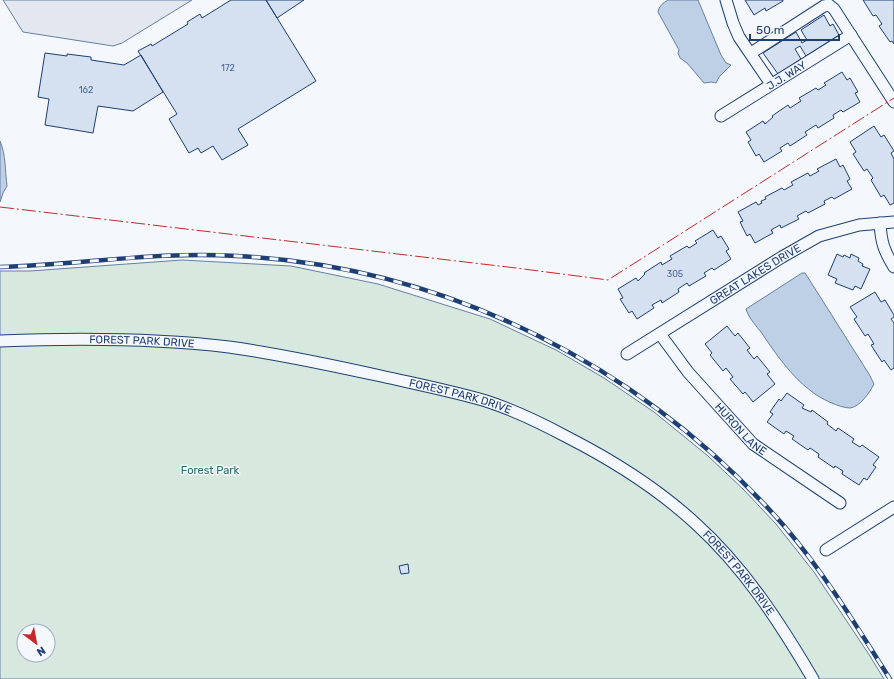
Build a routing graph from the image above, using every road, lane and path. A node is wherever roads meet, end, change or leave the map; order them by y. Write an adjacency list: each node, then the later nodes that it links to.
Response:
1 (726, 0): 3 (street)
2 (851, 35): 3 (street); 4 (street, J.J. WAY); 5 (street)
3 (751, 53): 4 (street)
4 (771, 84): 6 (street, J.J. WAY)
5 (894, 102)
6 (721, 116)
7 (894, 222): 8 (street, GREAT LAKES DRIVE)
8 (880, 223): 9 (street); 10 (street, GREAT LAKES DRIVE)
9 (894, 267)
10 (660, 334): 12 (street, GREAT LAKES DRIVE); 13 (street, HURON LANE)
11 (0, 341): 16 (street, FOREST PARK DRIVE)
12 (627, 354)
13 (840, 503)
14 (894, 507): 15 (street)
15 (826, 550)
16 (814, 679)

